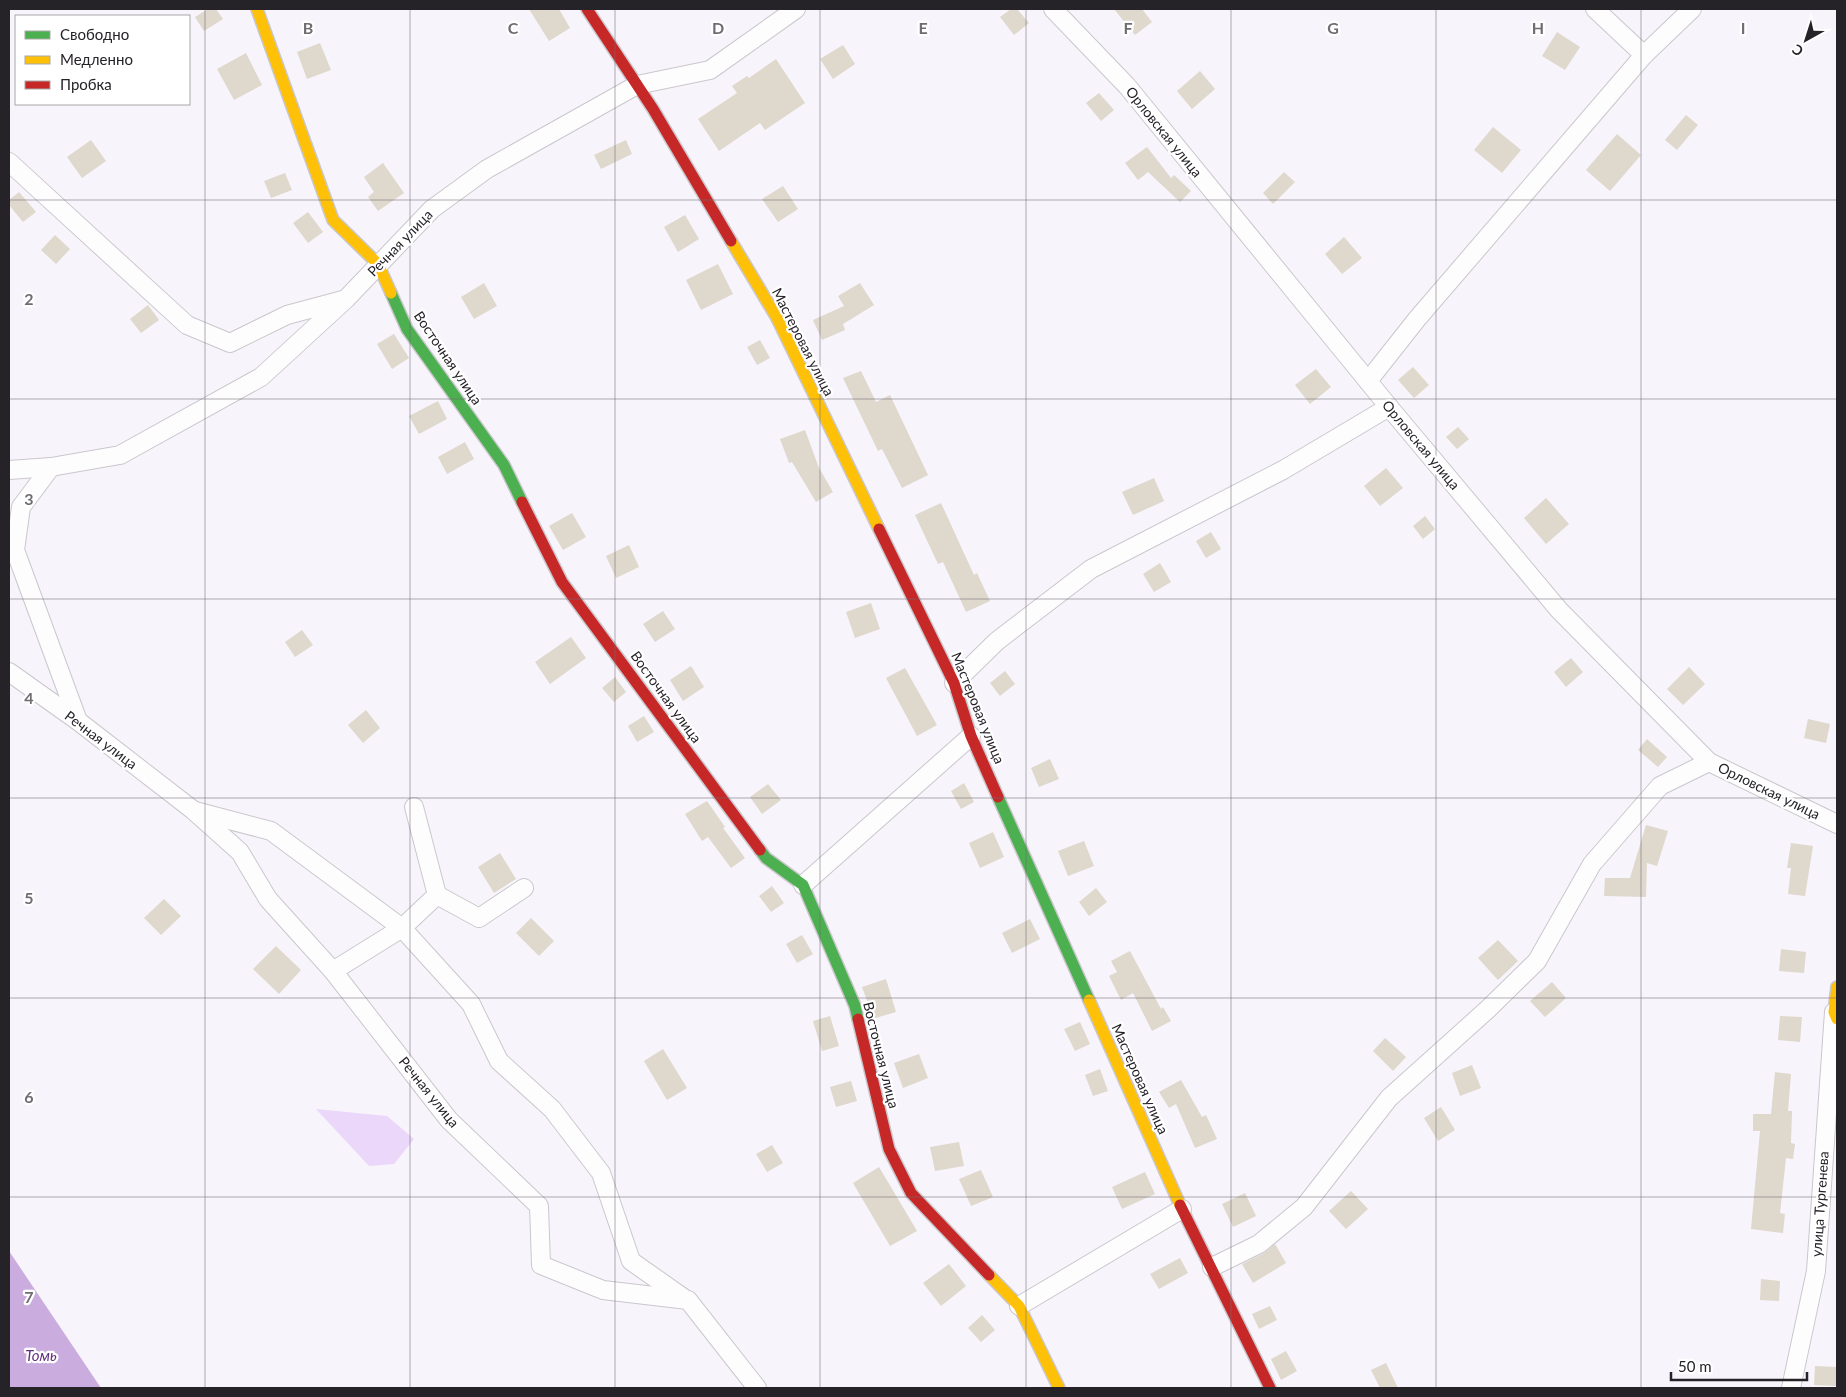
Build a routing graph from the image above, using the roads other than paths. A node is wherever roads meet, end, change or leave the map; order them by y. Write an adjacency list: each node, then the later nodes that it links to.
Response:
1 (257, 9): 10 (street, Восточная улица)
2 (587, 9): 8 (street, Мастеровая улица)
3 (796, 9): 8 (street, Речная улица)
4 (1053, 9): 12 (street, Орловская улица)
5 (1595, 9): 7 (street)
6 (1692, 9): 7 (street)
7 (1644, 55): 12 (street)
8 (638, 85): 10 (street, Речная улица); 17 (street, Мастеровая улица)
9 (9, 162): 11 (street)
10 (378, 264): 11 (street, Речная улица); 24 (street, Восточная улица)
11 (346, 299): 14 (street, Речная улица)
12 (1368, 381): 13 (street, Орловская улица)
13 (1389, 407): 17 (street); 20 (street, Орловская улица)
14 (51, 467): 15 (street, Речная улица); 18 (street)
15 (9, 470)
16 (9, 672): 18 (street, Речная улица)
17 (954, 683): 19 (street, Мастеровая улица)
18 (78, 722): 22 (street, Речная улица)
19 (971, 736): 24 (street); 31 (street, Мастеровая улица)
20 (1709, 762): 23 (street, Орловская улица); 32 (street)
21 (414, 807): 26 (street)
22 (193, 810): 27 (street, Речная улица); 28 (street, Речная улица)
23 (1837, 824)
24 (803, 885): 34 (street, Восточная улица)
25 (524, 888): 26 (street)
26 (437, 895): 27 (street)
27 (402, 928): 28 (street); 33 (street, Речная улица)
28 (333, 971): 33 (street, Речная улица)
29 (1837, 987): 30 (street, улица Тургенева)
30 (1836, 1015): 38 (street, улица Тургенева)
31 (1182, 1209): 32 (street, Мастеровая улица); 34 (street)
32 (1212, 1267): 37 (street, Мастеровая улица)
33 (688, 1300): 35 (street, Речная улица)
34 (1018, 1306): 36 (street, Восточная улица)
35 (757, 1388)
36 (1059, 1388)
37 (1270, 1388)
38 (1791, 1388)

